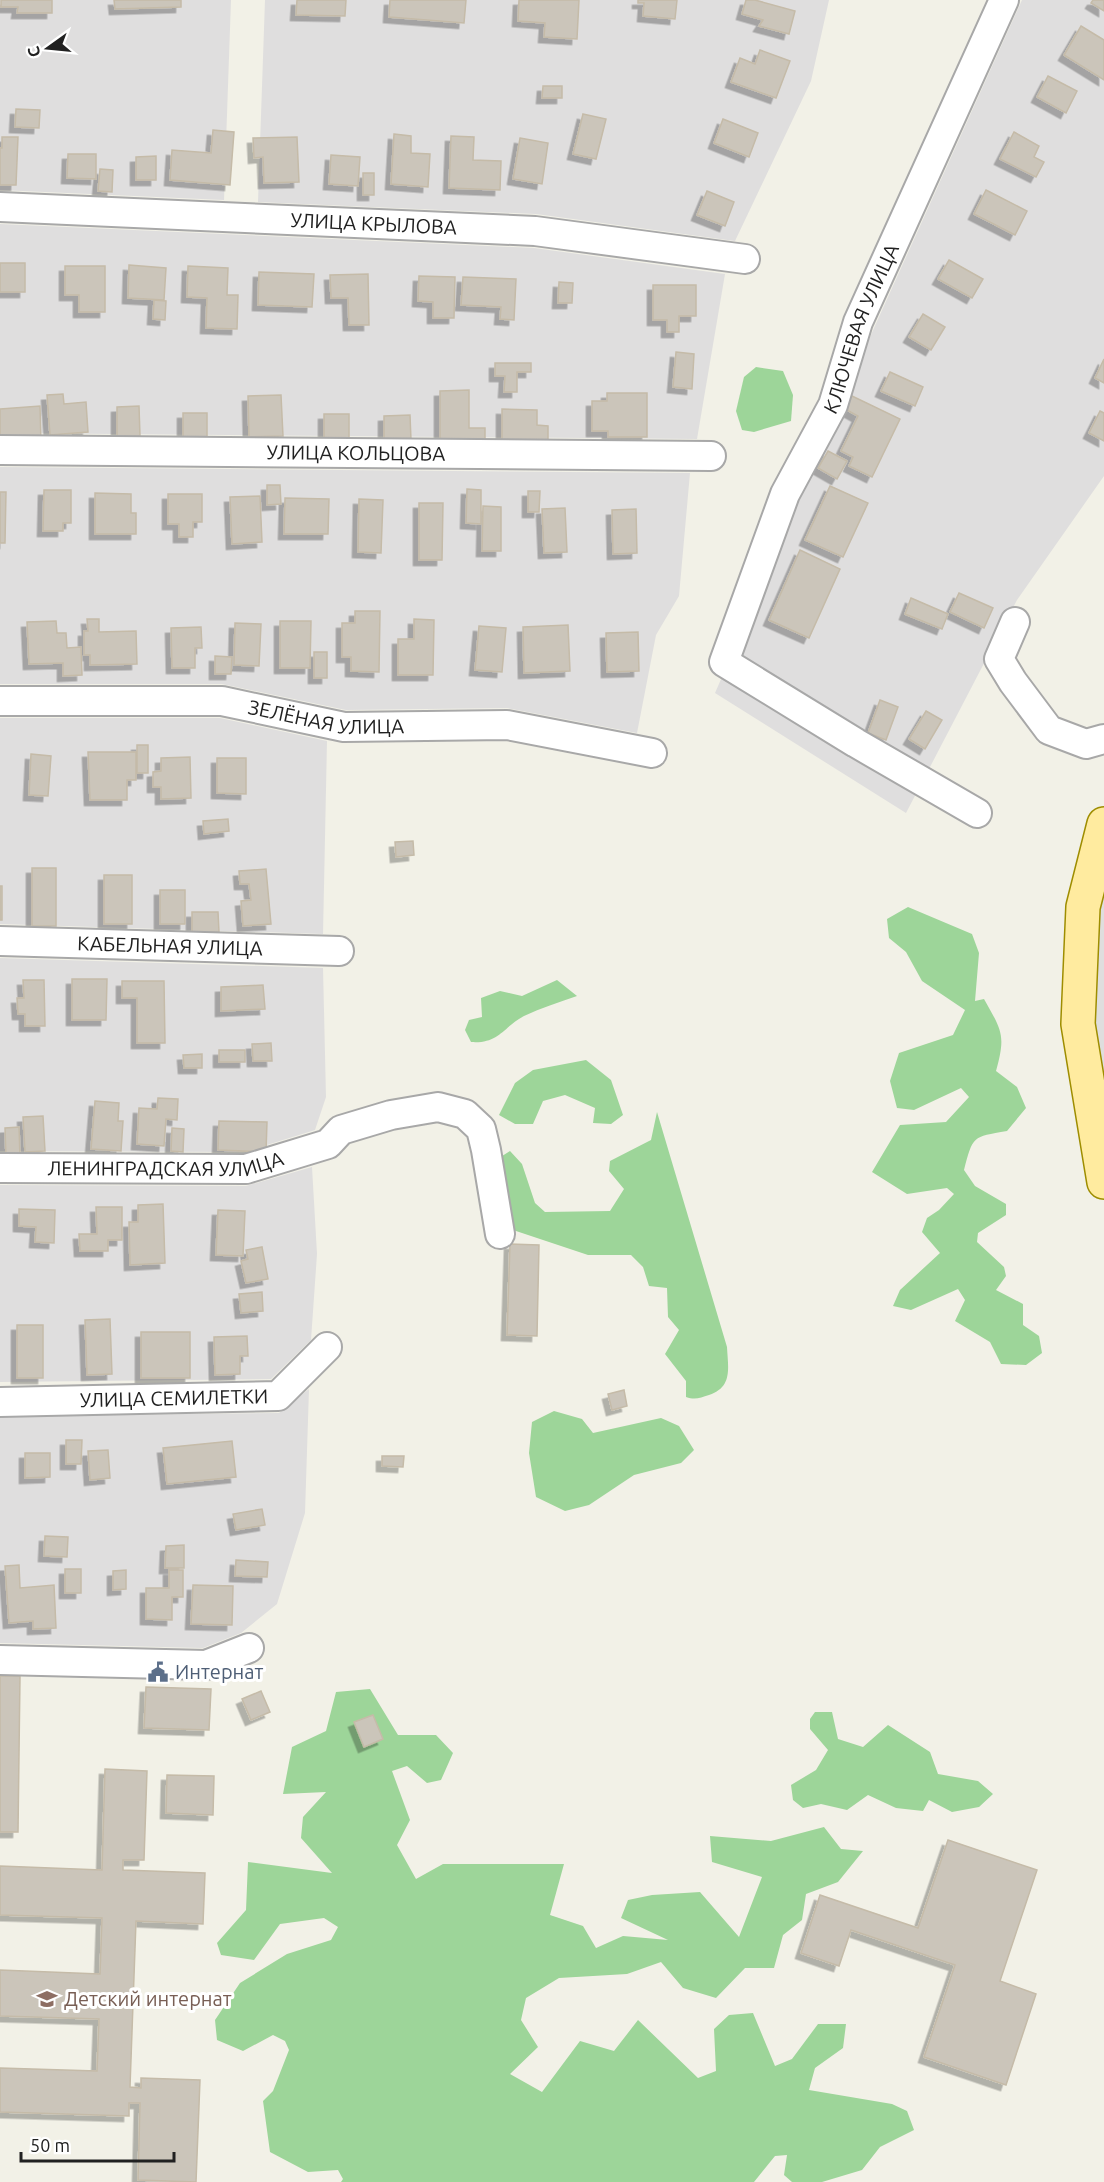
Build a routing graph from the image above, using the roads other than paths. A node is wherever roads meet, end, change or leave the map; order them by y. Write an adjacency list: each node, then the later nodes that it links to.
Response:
1 (1004, 0): 10 (street, КЛЮЧЕВАЯ УЛИЦА)
2 (0, 207): 3 (street, УЛИЦА КРЫЛОВА)
3 (745, 260)
4 (0, 450): 5 (street, УЛИЦА КОЛЬЦОВА)
5 (711, 456)
6 (1015, 622): 8 (street)
7 (0, 701): 9 (street, ЗЕЛЁНАЯ УЛИЦА)
8 (1104, 739)
9 (652, 753)
10 (978, 813)
11 (1104, 824): 15 (main road)
12 (0, 941): 13 (street, КАБЕЛЬНАЯ УЛИЦА)
13 (339, 951)
14 (0, 1168): 16 (street, ЛЕНИНГРАДСКАЯ УЛИЦА)
15 (1104, 1182)
16 (500, 1234)
17 (327, 1347): 18 (street, УЛИЦА СЕМИЛЕТКИ)
18 (0, 1402)
19 (249, 1648): 20 (street)
20 (0, 1660)

